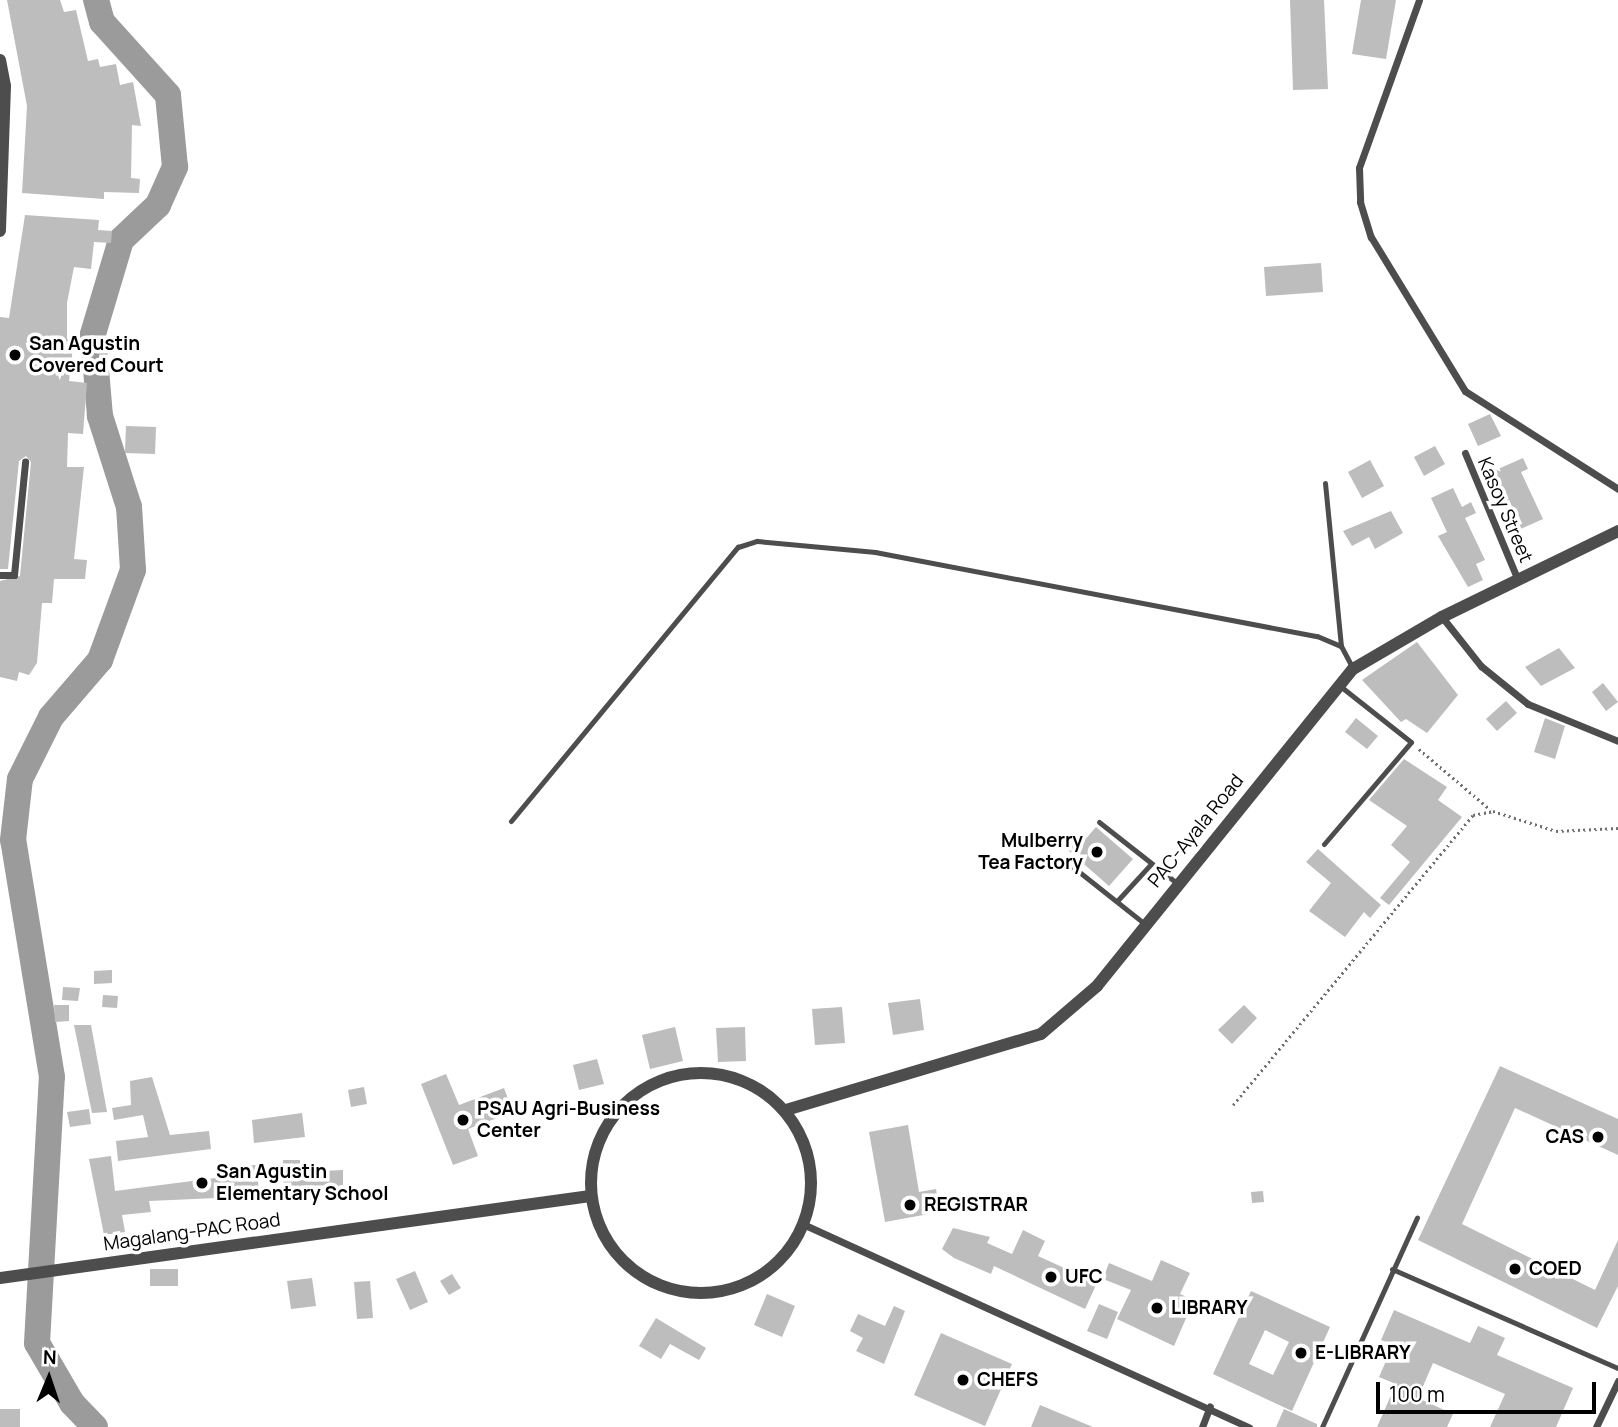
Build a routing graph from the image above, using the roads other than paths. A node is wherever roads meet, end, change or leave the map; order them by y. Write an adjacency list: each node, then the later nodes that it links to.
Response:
1 (1419, 0): 8 (street)
2 (0, 60): 3 (street)
3 (3, 86): 4 (street)
4 (0, 224)
5 (1465, 453): 11 (street, Kasoy Street)
6 (25, 462): 10 (street)
7 (1325, 483): 13 (lane)
8 (1618, 489)
9 (1618, 531): 11 (street, PAC-Ayala Road)
10 (0, 575)
11 (1517, 578): 12 (street, PAC-Ayala Road)
12 (1442, 617): 14 (street, PAC-Ayala Road); 16 (street)
13 (1341, 646): 14 (lane); 17 (lane)
14 (1353, 669): 15 (street, PAC-Ayala Road)
15 (1338, 683): 19 (lane); 22 (street, PAC-Ayala Road)
16 (1618, 741)
17 (512, 821)
18 (1099, 822): 20 (lane)
19 (1324, 844)
20 (1150, 865): 22 (lane); 23 (lane)
21 (1073, 867): 23 (lane)
22 (1178, 884): 24 (street, PAC-Ayala Road)
23 (1117, 901): 24 (lane)
24 (1146, 925): 25 (street, PAC-Ayala Road)
25 (786, 1110): 26 (street); 28 (street)
26 (590, 1196): 28 (street); 30 (street, Magalang-PAC Road)
27 (1417, 1218): 29 (lane)
28 (804, 1225): 33 (street)
29 (1392, 1269): 31 (lane); 36 (lane)
30 (3, 1278)
31 (1618, 1368)
32 (1618, 1381): 37 (street)
33 (1210, 1406): 34 (street); 35 (street)
34 (1202, 1427)
35 (1250, 1427)
36 (1322, 1427)
37 (1596, 1427)

